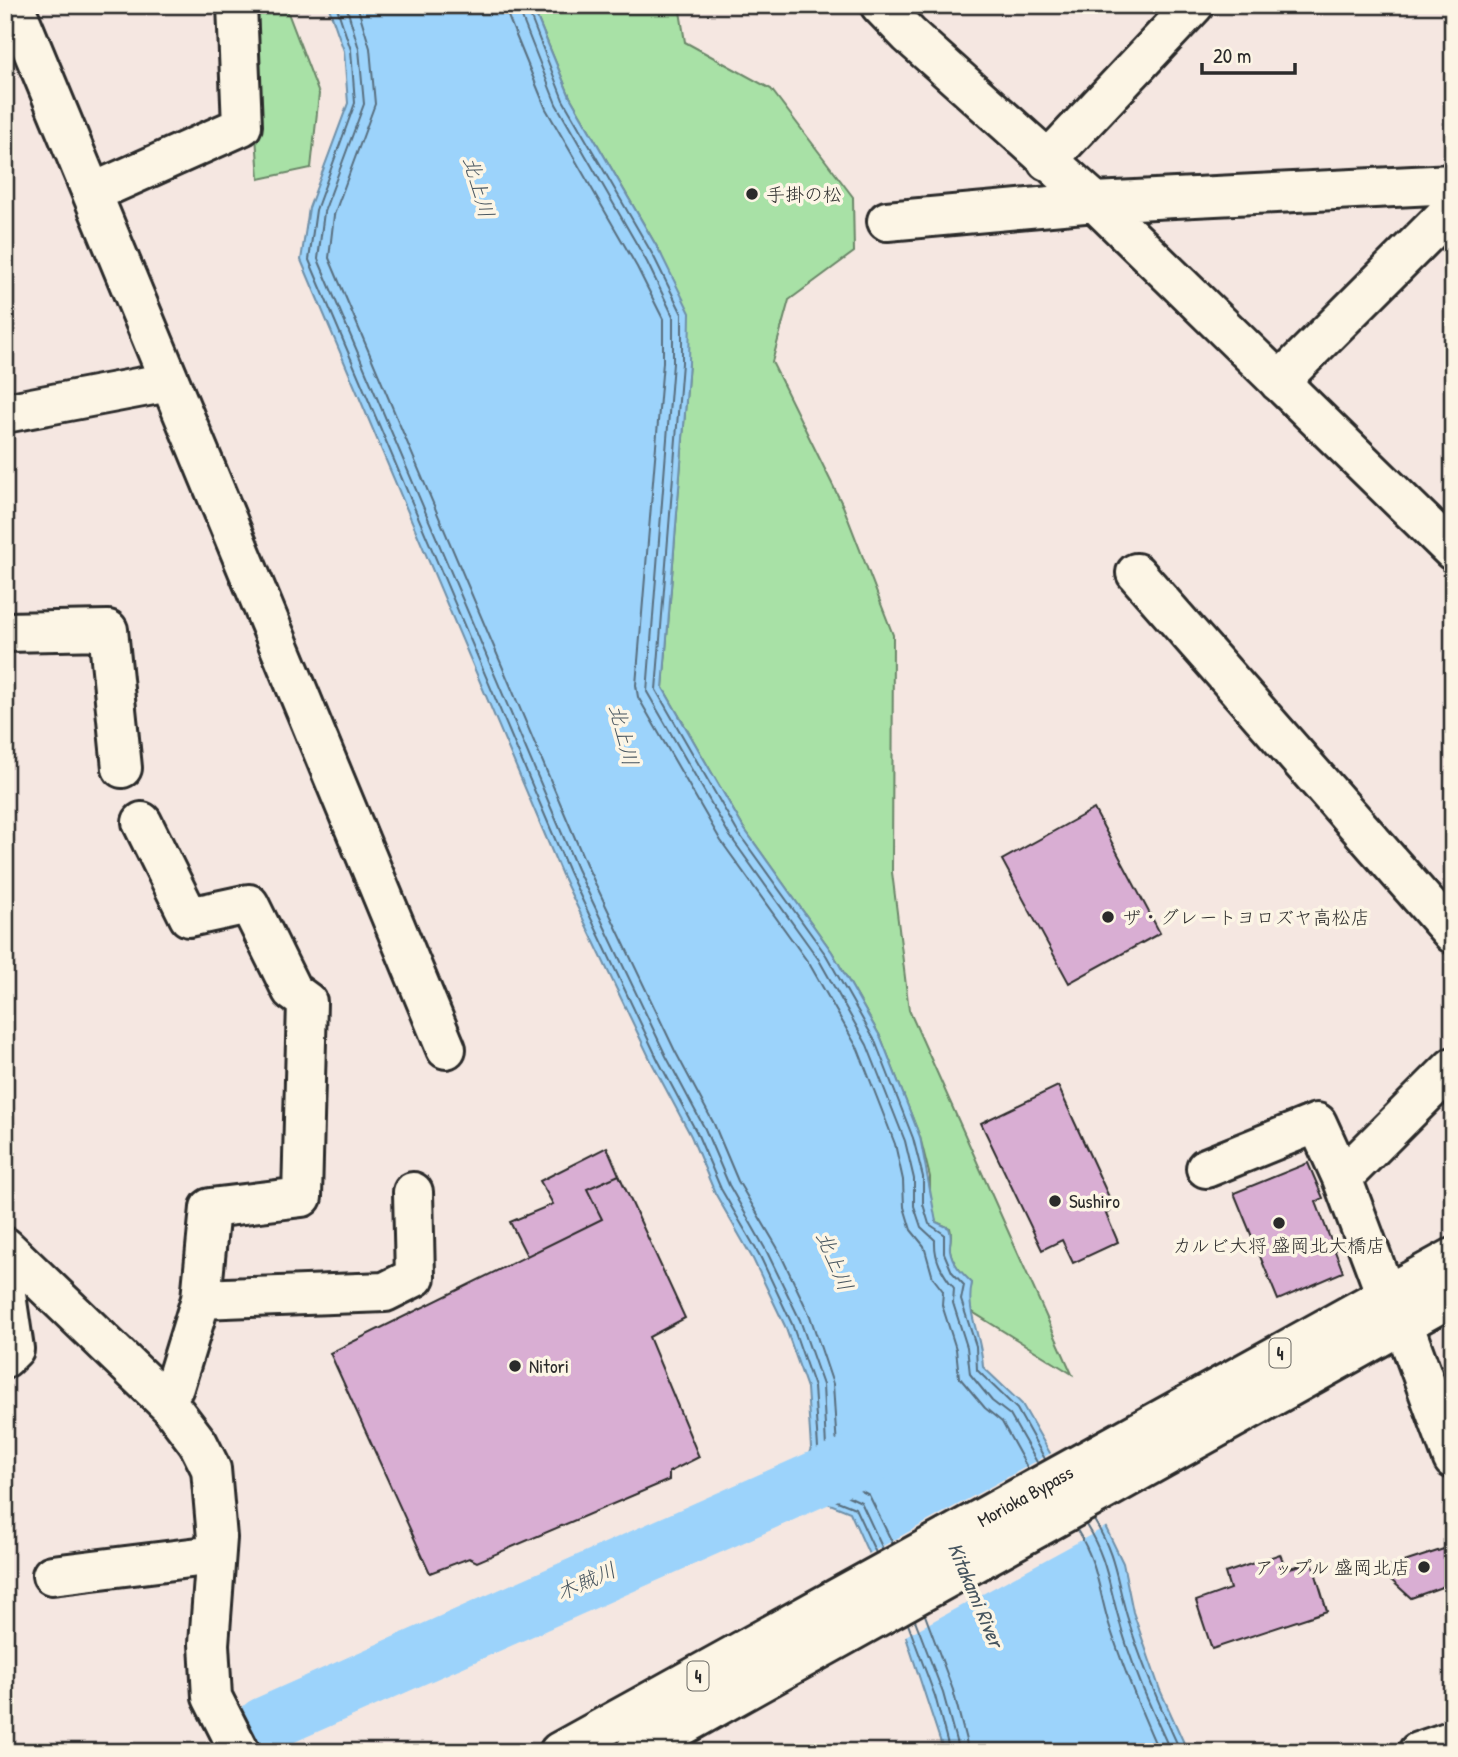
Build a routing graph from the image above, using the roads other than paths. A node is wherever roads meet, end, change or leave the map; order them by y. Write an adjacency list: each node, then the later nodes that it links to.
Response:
1 (14, 5): 8 (main road)
2 (237, 5): 8 (main road)
3 (880, 5): 5 (main road)
4 (1194, 5): 6 (main road)
5 (914, 20): 6 (main road)
6 (1047, 161): 9 (main road)
7 (1453, 184): 9 (main road)
8 (92, 193): 12 (main road)
9 (1096, 202): 11 (main road); 13 (main road)
10 (1453, 208): 13 (main road)
11 (887, 222)
12 (169, 382): 14 (main road); 21 (main road)
13 (1279, 382): 15 (main road)
14 (5, 413)
15 (1453, 551)
16 (1136, 573): 20 (main road)
17 (5, 632): 18 (main road)
18 (122, 768)
19 (142, 822): 30 (main road)
20 (1453, 934)
21 (446, 1049)
22 (1453, 1067): 24 (main road)
23 (1206, 1168): 24 (main road)
24 (1342, 1178): 31 (main road)
25 (413, 1192): 30 (main road)
26 (5, 1248): 33 (main road)
27 (1453, 1258): 31 (main road, Morioka Bypass / 4)
28 (5, 1288): 32 (main road)
29 (1453, 1296): 31 (main road, Morioka Bypass / 4)
30 (201, 1299): 33 (main road)
31 (1394, 1309): 34 (main road); 37 (main road, Morioka Bypass / 4)
32 (5, 1358)
33 (163, 1399): 35 (main road)
34 (1453, 1459)
35 (215, 1555): 36 (main road); 39 (main road)
36 (52, 1575)
37 (845, 1616): 40 (main road, Morioka Bypass / 4); 41 (main road, Morioka Bypass / 4)
38 (1453, 1740): 42 (main road)
39 (240, 1752)
40 (559, 1752)
41 (635, 1752)
42 (1418, 1752)

